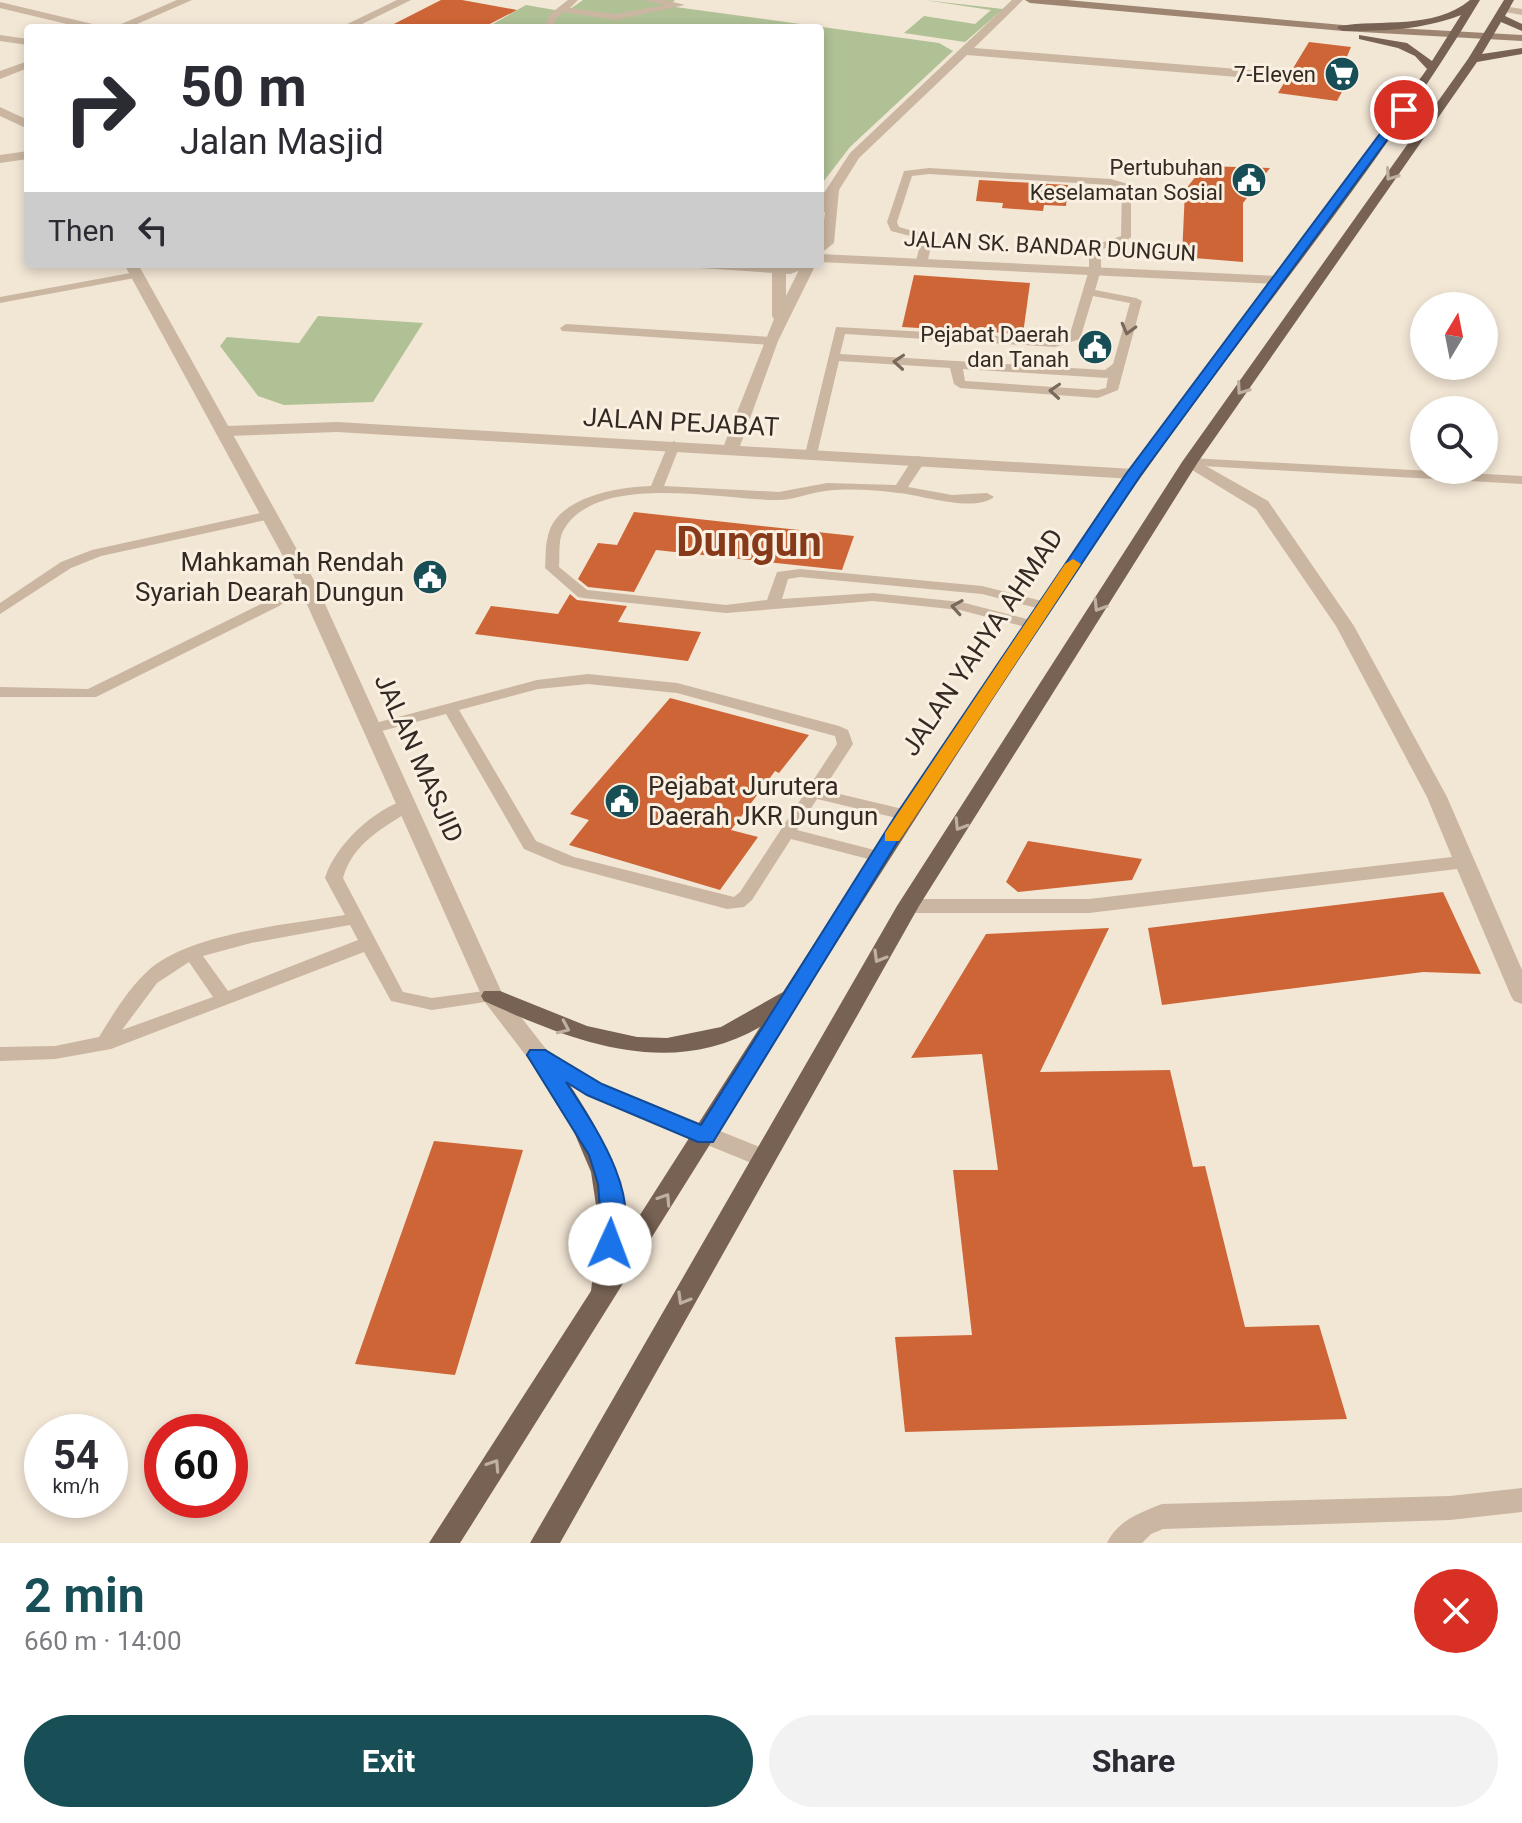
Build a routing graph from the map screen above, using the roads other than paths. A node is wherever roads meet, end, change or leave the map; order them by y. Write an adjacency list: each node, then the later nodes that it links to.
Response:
1 (187, 0): 14 (street)
2 (406, 0): 15 (street)
3 (574, 0): 10 (lane)
4 (647, 0): 10 (lane)
5 (1018, 0): 24 (street)
6 (1030, 0): 8 (main road)
7 (1473, 2): 18 (main road); 19 (main road, JALAN YAHYA AHMAD)
8 (1100, 4): 18 (main road)
9 (0, 5): 13 (street)
10 (562, 9): 16 (lane)
11 (1504, 9): 12 (street); 17 (main road); 21 (main road)
12 (1522, 12)
13 (80, 24)
14 (128, 24)
15 (354, 24)
16 (550, 24)
17 (1522, 28)
18 (1344, 31): 19 (main road); 28 (main road)
19 (1453, 37): 21 (main road); 28 (main road, JALAN YAHYA AHMAD)
20 (0, 38): 22 (lane)
21 (1484, 39): 23 (main road); 26 (main road)
22 (24, 41)
23 (1522, 41)
24 (964, 51): 30 (street); 35 (street)
25 (1522, 51): 26 (main road)
26 (1473, 59): 60 (main road, one-way to 60)
27 (24, 66): 29 (street)
28 (1433, 69): 44 (main road, JALAN YAHYA AHMAD)
29 (0, 75)
30 (1276, 76)
31 (0, 111): 32 (street)
32 (24, 123)
33 (24, 156): 34 (street)
34 (0, 159)
35 (836, 180): 36 (street); 37 (street)
36 (824, 202)
37 (824, 246)
38 (922, 260): 39 (street, JALAN SK. BANDAR DUNGUN); 43 (street, JALAN SK. BANDAR DUNGUN); 43 (lane)
39 (824, 263)
40 (770, 268): 47 (street)
41 (810, 268): 47 (street)
42 (134, 270): 46 (lane); 55 (street, JALAN MASJID)
43 (1095, 270): 44 (street, JALAN SK. BANDAR DUNGUN); 45 (lane)
44 (1278, 280): 61 (main road, JALAN YAHYA AHMAD)
45 (1089, 292): 50 (lane); 53 (lane, one-way to 53)
46 (0, 300)
47 (779, 324): 49 (street)
48 (566, 328): 49 (lane)
49 (771, 341): 57 (street)
50 (1067, 342): 51 (lane); 54 (lane)
51 (833, 357): 52 (lane, one-way to 51); 58 (lane)
52 (956, 366): 53 (lane, one-way to 52); 54 (lane)
53 (1116, 370): 54 (lane)
54 (1063, 372)
55 (226, 431): 56 (street, JALAN PEJABAT); 66 (street, JALAN MASJID)
56 (674, 445): 57 (street, JALAN PEJABAT); 63 (lane)
57 (731, 448): 58 (street, JALAN PEJABAT)
58 (811, 454): 59 (street, JALAN PEJABAT)
59 (919, 460): 61 (street, JALAN PEJABAT); 64 (lane)
60 (1190, 462): 62 (lane); 82 (street); 83 (main road, one-way to 83)
61 (1134, 474): 71 (main road, JALAN YAHYA AHMAD)
62 (1522, 480)
63 (657, 488): 64 (lane); 70 (lane)
64 (900, 489): 65 (lane)
65 (987, 497)
66 (270, 515): 68 (street, JALAN MASJID); 72 (lane)
67 (860, 579): 69 (lane); 70 (lane); 71 (lane)
68 (306, 582): 74 (lane); 76 (street, JALAN MASJID)
69 (857, 598): 70 (lane); 73 (lane, one-way to 69)
70 (773, 604)
71 (1045, 606): 73 (main road, JALAN YAHYA AHMAD)
72 (0, 610)
73 (1033, 625): 79 (main road, JALAN YAHYA AHMAD)
74 (0, 692)
75 (450, 708): 76 (lane); 77 (lane); 80 (lane)
76 (374, 728): 78 (street, JALAN MASJID)
77 (813, 793): 79 (lane); 80 (lane)
78 (408, 804): 84 (lane); 87 (street, JALAN MASJID)
79 (905, 815): 81 (main road, JALAN YAHYA AHMAD)
80 (787, 833): 81 (lane)
81 (880, 857): 89 (main road, JALAN YAHYA AHMAD)
82 (1463, 862): 83 (street); 88 (street)
83 (908, 906): 95 (main road, one-way to 95)
84 (354, 919): 85 (lane); 86 (lane)
85 (366, 944): 87 (lane); 90 (lane)
86 (192, 953): 90 (lane); 91 (lane)
87 (492, 996): 89 (main road, one-way to 89); 93 (street, JALAN MASJID)
88 (1522, 996)
89 (791, 997): 94 (main road, JALAN YAHYA AHMAD)
90 (224, 999): 91 (lane)
91 (104, 1044): 92 (lane)
92 (0, 1054)
93 (538, 1055): 94 (street, JALAN MASJID); 96 (main road)
94 (705, 1136): 95 (street, JALAN MASJID); 96 (main road, JALAN YAHYA AHMAD, one-way to 94)
95 (763, 1158): 99 (main road, one-way to 99)
96 (604, 1294): 98 (main road, JALAN YAHYA AHMAD, one-way to 96)
97 (1522, 1500): 100 (street)
98 (448, 1537)
99 (545, 1543)
100 (1122, 1543)

